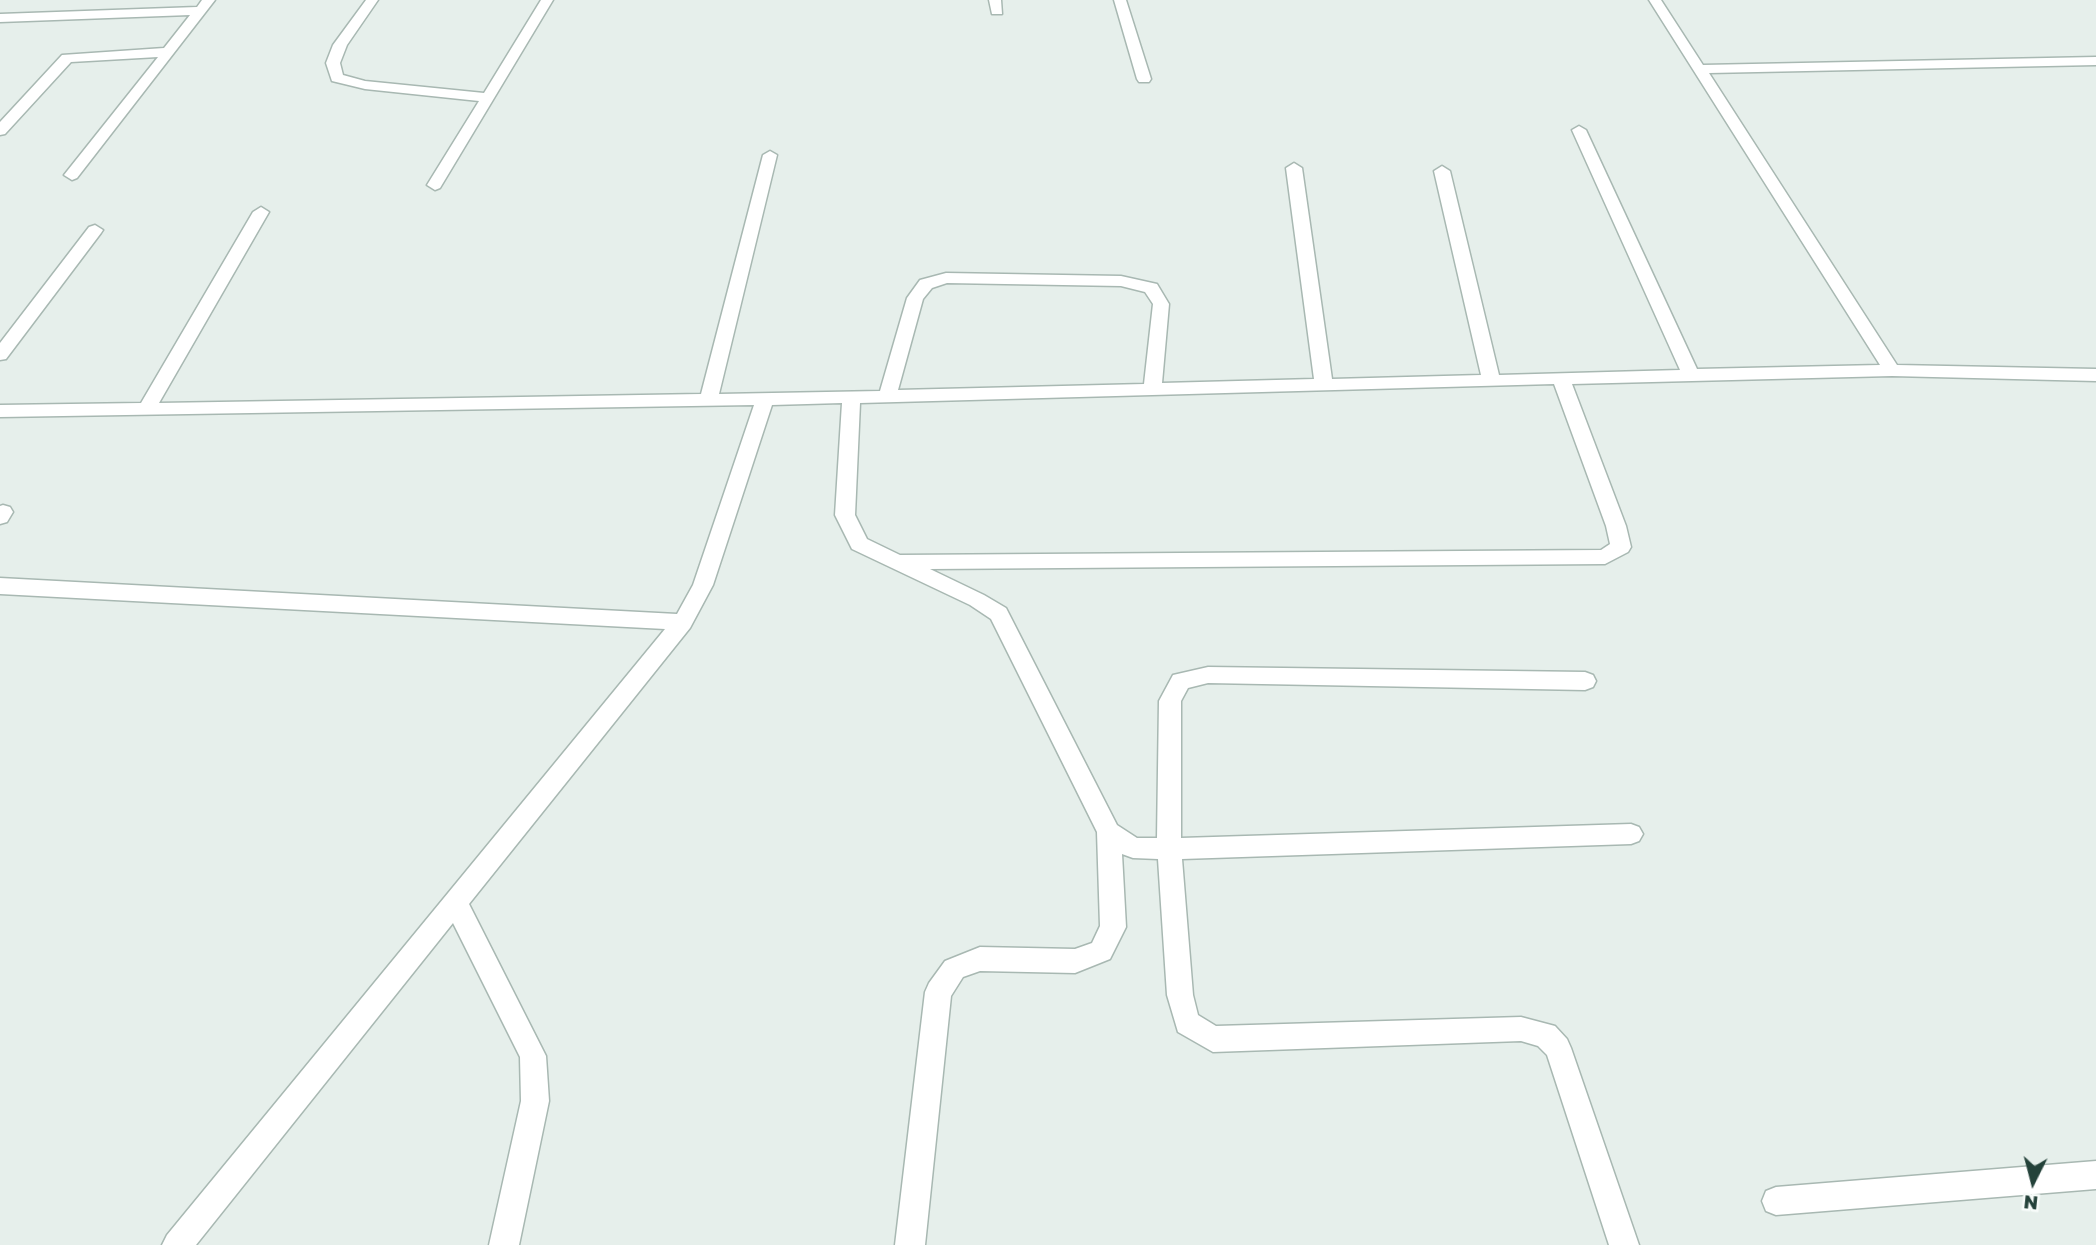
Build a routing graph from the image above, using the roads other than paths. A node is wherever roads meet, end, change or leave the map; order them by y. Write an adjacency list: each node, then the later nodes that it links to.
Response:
1 (372, 0): 11 (street)
2 (547, 0): 11 (street)
3 (1120, 0): 10 (street)
4 (1656, 0): 9 (street)
5 (204, 6): 6 (street); 7 (street)
6 (0, 18)
7 (169, 52): 13 (street); 17 (street)
8 (2096, 61): 9 (street)
9 (1700, 69): 22 (street)
10 (1144, 79)
11 (488, 98): 18 (street)
12 (1579, 130): 23 (street)
13 (0, 131)
14 (770, 155): 32 (street)
15 (1294, 168): 27 (street)
16 (1442, 171): 26 (street)
17 (72, 175)
18 (435, 185)
19 (261, 212): 33 (street)
20 (95, 230): 21 (street)
21 (0, 355)
22 (1892, 370): 23 (street); 24 (street)
23 (1691, 375): 25 (street)
24 (2096, 375)
25 (1561, 379): 26 (street); 35 (street)
26 (1491, 380): 27 (street)
27 (1324, 385): 28 (street)
28 (1152, 390): 30 (street); 30 (street)
29 (851, 397): 30 (street); 31 (street); 35 (street)
30 (887, 397)
31 (765, 399): 32 (street); 37 (street)
32 (708, 400): 33 (street)
33 (146, 409): 34 (street)
34 (0, 411)
35 (896, 562): 39 (street)
36 (0, 586): 37 (street)
37 (683, 622): 42 (street)
38 (1585, 681): 41 (street)
39 (1109, 832): 41 (street); 47 (street)
40 (1631, 834): 41 (street)
41 (1169, 849): 48 (street)
42 (456, 903): 45 (street); 46 (street)
43 (2096, 1175): 44 (street)
44 (1776, 1200)
45 (177, 1245)
46 (504, 1245)
47 (910, 1245)
48 (1624, 1245)

